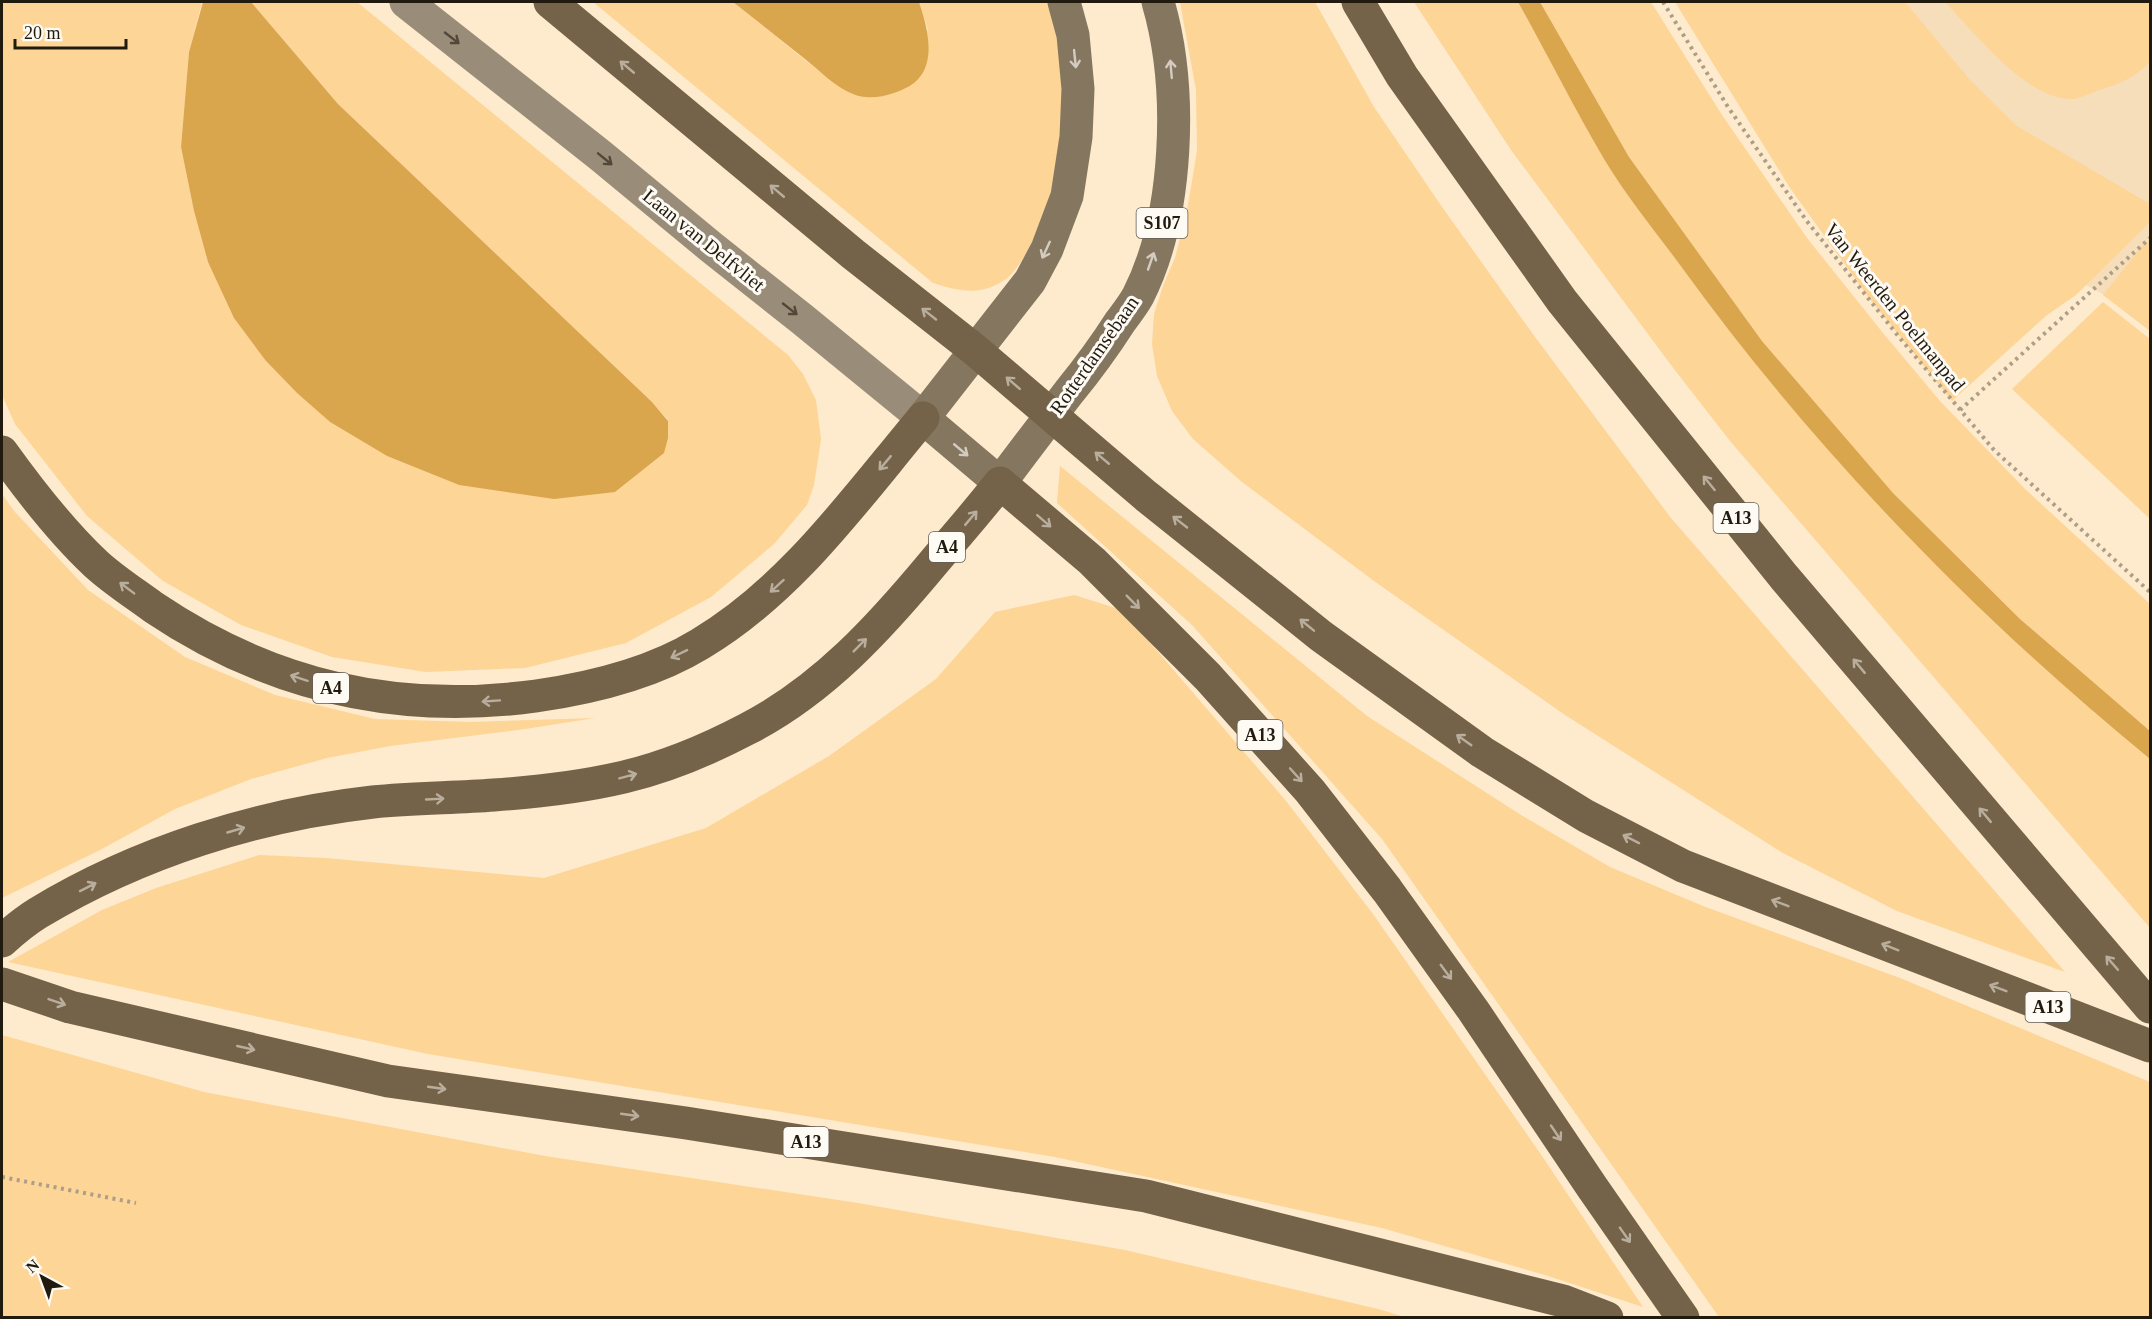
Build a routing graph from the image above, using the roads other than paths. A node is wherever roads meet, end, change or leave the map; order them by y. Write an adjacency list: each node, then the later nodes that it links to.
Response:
1 (406, 2): 8 (main road, Laan van Delfvliet, one-way to 8)
2 (550, 2): 6 (highway, one-way to 2)
3 (1064, 2): 6 (main road, one-way to 6)
4 (1158, 2): 7 (main road, Rotterdamsebaan / S107, one-way to 4)
5 (1358, 2): 13 (highway, A13, one-way to 5)
6 (975, 350): 7 (highway, one-way to 6); 8 (main road)
7 (1051, 415): 10 (main road, Rotterdamsebaan / S107); 14 (highway, A13, one-way to 7)
8 (923, 418): 9 (highway, A4, one-way to 9); 10 (main road, Laan van Delfvliet, one-way to 10)
9 (2, 452)
10 (1000, 483): 11 (highway, A4, one-way to 10); 16 (highway, A13, one-way to 16)
11 (2, 941)
12 (2, 984): 15 (highway, A13, one-way to 15)
13 (2151, 1007)
14 (2151, 1046)
15 (1607, 1317)
16 (1683, 1317)

